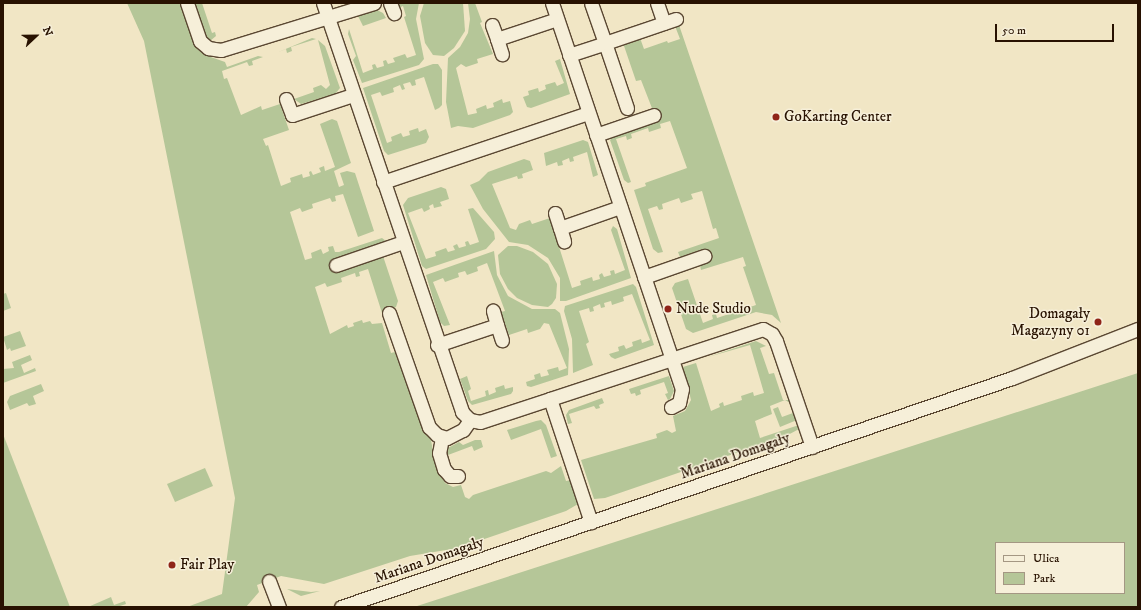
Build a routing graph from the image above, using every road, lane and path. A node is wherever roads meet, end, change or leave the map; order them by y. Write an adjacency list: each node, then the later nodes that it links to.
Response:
1 (187, 3): 7 (street)
2 (323, 3): 7 (street)
3 (374, 3): 7 (street)
4 (552, 3): 8 (street)
5 (591, 3): 11 (street)
6 (658, 3): 11 (street)
7 (327, 17): 14 (street)
8 (557, 19): 10 (street); 13 (street)
9 (492, 25): 10 (street)
10 (497, 39): 12 (street)
11 (605, 43): 13 (street); 16 (street)
12 (502, 54)
13 (569, 55): 17 (street)
14 (353, 95): 15 (street); 20 (street)
15 (286, 99)
16 (627, 108)
17 (588, 113): 19 (street); 20 (street)
18 (654, 115): 19 (street)
19 (596, 135): 21 (street)
20 (383, 182): 25 (street)
21 (620, 207): 23 (street); 28 (street)
22 (555, 213): 23 (street)
23 (560, 228): 24 (street)
24 (564, 241)
25 (403, 242): 27 (street); 34 (street)
26 (704, 256): 28 (street)
27 (336, 265)
28 (644, 277): 35 (street)
29 (493, 311): 31 (street)
30 (389, 313): 39 (street)
31 (497, 325): 33 (street); 34 (street)
32 (1138, 329): 40 (street, Mariana Domagały)
33 (502, 340)
34 (437, 345): 38 (street)
35 (671, 357): 36 (street); 37 (street); 40 (street)
36 (550, 399): 38 (street); 42 (street)
37 (671, 408)
38 (470, 420): 39 (street)
39 (442, 438): 41 (street)
40 (812, 447): 42 (street, Mariana Domagały)
41 (458, 476)
42 (591, 522): 45 (street, Mariana Domagały)
43 (269, 581): 44 (street)
44 (279, 607)
45 (341, 607)

